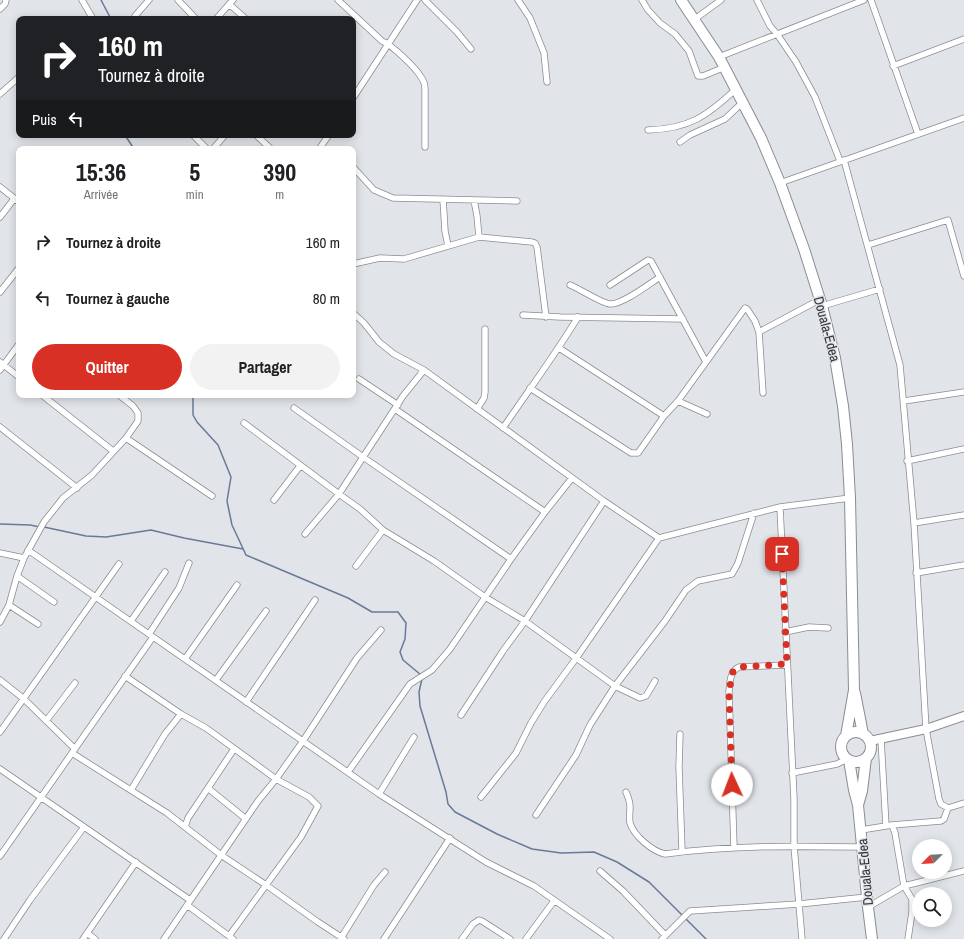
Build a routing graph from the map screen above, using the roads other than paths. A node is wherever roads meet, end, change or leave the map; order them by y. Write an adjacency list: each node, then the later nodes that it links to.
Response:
1 (6, 0): 16 (street)
2 (82, 0): 17 (street)
3 (149, 0): 18 (street)
4 (178, 0): 19 (street)
5 (338, 0): 22 (street)
6 (418, 0): 27 (street)
7 (425, 0): 28 (street)
8 (518, 0): 33 (street)
9 (642, 0): 31 (street)
10 (680, 0): 24 (highway, Douala-Edea)
11 (721, 0): 24 (street)
12 (757, 0): 25 (street)
13 (864, 0): 25 (street)
14 (871, 0): 30 (street)
15 (231, 2): 20 (street); 21 (street)
16 (0, 8)
17 (90, 16)
18 (135, 16)
19 (193, 16)
20 (219, 16)
21 (243, 16)
22 (355, 16)
23 (356, 17): 27 (street)
24 (695, 19): 29 (highway, Douala-Edea)
25 (777, 34): 29 (street); 49 (street)
26 (964, 39): 30 (street)
27 (389, 44): 36 (street); 48 (street)
28 (471, 49)
29 (719, 57): 31 (highway, Douala-Edea)
30 (893, 66): 40 (street)
31 (725, 67): 34 (highway, Douala-Edea)
32 (16, 81): 35 (street)
33 (548, 82)
34 (736, 89): 37 (highway, Douala-Edea); 39 (street)
35 (0, 94)
36 (356, 94)
37 (742, 102): 44 (street); 51 (highway, Douala-Edea)
38 (964, 118): 40 (street)
39 (648, 130)
40 (918, 134): 49 (street)
41 (196, 138): 45 (street)
42 (223, 138): 46 (street)
43 (259, 138): 47 (street)
44 (680, 142)
45 (204, 146)
46 (216, 146)
47 (268, 146)
48 (425, 147)
49 (842, 161): 51 (street); 60 (street)
50 (356, 170): 54 (street)
51 (780, 183): 71 (highway, Douala-Edea)
52 (0, 187): 53 (street)
53 (16, 199)
54 (443, 199): 55 (street); 61 (street)
55 (474, 200): 57 (street); 59 (street)
56 (16, 201): 58 (street)
57 (517, 201)
58 (0, 217)
59 (479, 237): 61 (street); 74 (street)
60 (868, 245): 62 (street); 69 (street)
61 (448, 246): 63 (street)
62 (962, 259): 65 (street)
63 (356, 263)
64 (16, 272): 70 (street)
65 (964, 276)
66 (660, 277): 67 (street); 68 (street); 76 (street)
67 (570, 285)
68 (610, 285)
69 (880, 289): 71 (street); 91 (street)
70 (0, 292)
71 (820, 303): 78 (street); 111 (highway, Douala-Edea)
72 (356, 316): 83 (street)
73 (523, 316): 74 (street)
74 (546, 317): 75 (street)
75 (578, 317): 76 (street); 80 (street)
76 (683, 319): 81 (street)
77 (485, 329): 95 (street)
78 (759, 332): 81 (street); 88 (street)
79 (16, 348): 82 (street)
80 (559, 348): 86 (street); 97 (street)
81 (706, 362): 92 (street)
82 (1, 366): 84 (street)
83 (424, 370): 93 (street); 95 (street)
84 (16, 375)
85 (359, 378): 93 (street)
86 (530, 388): 97 (street); 100 (street)
87 (964, 392): 91 (street)
88 (763, 393)
89 (46, 398): 103 (street)
90 (123, 398): 101 (street)
91 (904, 400): 105 (street)
92 (678, 401): 96 (street); 97 (street)
93 (396, 407): 104 (street); 115 (street)
94 (294, 408): 104 (street)
95 (478, 409): 100 (street)
96 (707, 414)
97 (664, 416)
98 (244, 424): 106 (street)
99 (0, 428): 108 (street)
100 (503, 428): 107 (street)
101 (126, 438): 103 (street); 110 (street)
102 (964, 449): 105 (street)
103 (113, 452): 108 (street)
104 (363, 458): 109 (street); 125 (street)
105 (907, 461): 118 (street)
106 (300, 466): 109 (street); 112 (street)
107 (572, 478): 113 (street); 115 (street)
108 (77, 488): 122 (street)
109 (338, 494): 119 (street); 120 (street)
110 (212, 496)
111 (850, 498): 114 (street); 157 (highway, Douala-Edea)
112 (274, 500)
113 (604, 501): 121 (street); 141 (street)
114 (780, 507): 116 (street); 146 (street)
115 (545, 512): 125 (street)
116 (754, 513): 121 (street); 156 (street)
117 (964, 515): 118 (street)
118 (914, 523): 131 (street)
119 (383, 530): 129 (street); 135 (street)
120 (305, 534)
121 (659, 538): 148 (street)
122 (28, 550): 124 (street); 134 (street)
123 (0, 553): 124 (street)
124 (24, 558): 132 (street)
125 (511, 559): 135 (street)
126 (189, 563): 147 (street)
127 (119, 564): 134 (street)
128 (964, 565): 131 (street)
129 (356, 566)
130 (165, 572): 140 (street)
131 (916, 573): 164 (street)
132 (17, 576): 137 (street); 138 (street)
133 (237, 585): 149 (street)
134 (96, 597): 140 (street); 158 (street)
135 (485, 597): 141 (street); 177 (street)
136 (315, 600): 159 (street)
137 (54, 602)
138 (9, 605): 142 (street); 143 (street)
139 (266, 611): 153 (street)
140 (130, 621): 147 (street)
141 (526, 621): 148 (street); 161 (street)
142 (0, 622)
143 (38, 624)
144 (828, 628): 146 (street)
145 (381, 630): 171 (street)
146 (785, 632): 150 (street)
147 (151, 635): 149 (street); 151 (street)
148 (577, 657): 156 (street); 185 (street)
149 (185, 659): 153 (street)
150 (787, 664): 178 (street); 197 (street)
151 (125, 676): 160 (street); 173 (street)
152 (0, 680): 158 (street)
153 (216, 680): 159 (street)
154 (655, 681): 156 (street)
155 (75, 683): 163 (street)
156 (615, 686): 189 (street)
157 (854, 690): 168 (highway, Douala-Edea); 169 (highway, Douala-Edea)
158 (24, 699): 163 (street); 165 (street)
159 (246, 702): 171 (street)
160 (181, 714): 172 (street); 181 (street)
161 (461, 715)
162 (964, 716): 164 (main road)
163 (46, 721): 173 (street)
164 (926, 729): 170 (main road); 188 (street)
165 (0, 732)
166 (680, 734): 200 (street)
167 (414, 736): 183 (street)
168 (846, 736): 169 (highway); 175 (highway)
169 (866, 737): 170 (main road); 174 (highway)
170 (881, 739): 191 (street)
171 (303, 741): 177 (street); 179 (street)
172 (234, 749): 179 (street); 180 (street)
173 (73, 751): 181 (street); 184 (street)
174 (866, 758): 175 (highway); 187 (highway, Douala-Edea)
175 (848, 760): 178 (street); 187 (highway, Douala-Edea)
176 (0, 769): 184 (street)
177 (348, 772): 183 (street)
178 (792, 772): 196 (street)
179 (276, 779): 190 (street); 206 (street)
180 (209, 789): 190 (street); 193 (street)
181 (131, 790): 193 (street)
182 (626, 792): 200 (street)
183 (379, 794): 195 (street)
184 (41, 797): 192 (street); 199 (street)
185 (481, 797)
186 (964, 803): 188 (street)
187 (858, 805): 194 (highway, Douala-Edea)
188 (948, 808): 191 (street)
189 (536, 815)
190 (246, 819): 201 (street)
191 (889, 826): 194 (street); 207 (street)
192 (84, 827): 202 (street); 216 (street)
193 (185, 827): 201 (street)
194 (861, 830): 198 (highway, Douala-Edea)
195 (450, 838): 208 (street); 220 (street)
196 (794, 846): 197 (street); 198 (street); 211 (street)
197 (734, 848): 200 (street)
198 (862, 848): 210 (highway, Douala-Edea)
199 (1, 852)
200 (682, 852)
201 (221, 855): 206 (street); 209 (street)
202 (136, 862): 209 (street); 212 (street)
203 (600, 871): 213 (street)
204 (964, 871): 207 (street)
205 (385, 872): 215 (street)
206 (266, 885): 214 (street); 215 (street)
207 (904, 886): 210 (street); 227 (street)
208 (554, 901): 223 (street); 224 (street)
209 (189, 902): 214 (street); 219 (street)
210 (867, 902): 211 (street); 226 (highway, Douala-Edea)
211 (799, 904): 213 (street); 225 (street)
212 (87, 933): 217 (street); 218 (street)
213 (664, 937)
214 (231, 938)
215 (343, 938)
216 (4, 939)
217 (83, 939)
218 (95, 939)
219 (164, 939)
220 (384, 939)
221 (462, 939): 222 (street)
222 (510, 939)
223 (526, 939)
224 (610, 939)
225 (802, 939)
226 (872, 939)
227 (908, 939)

